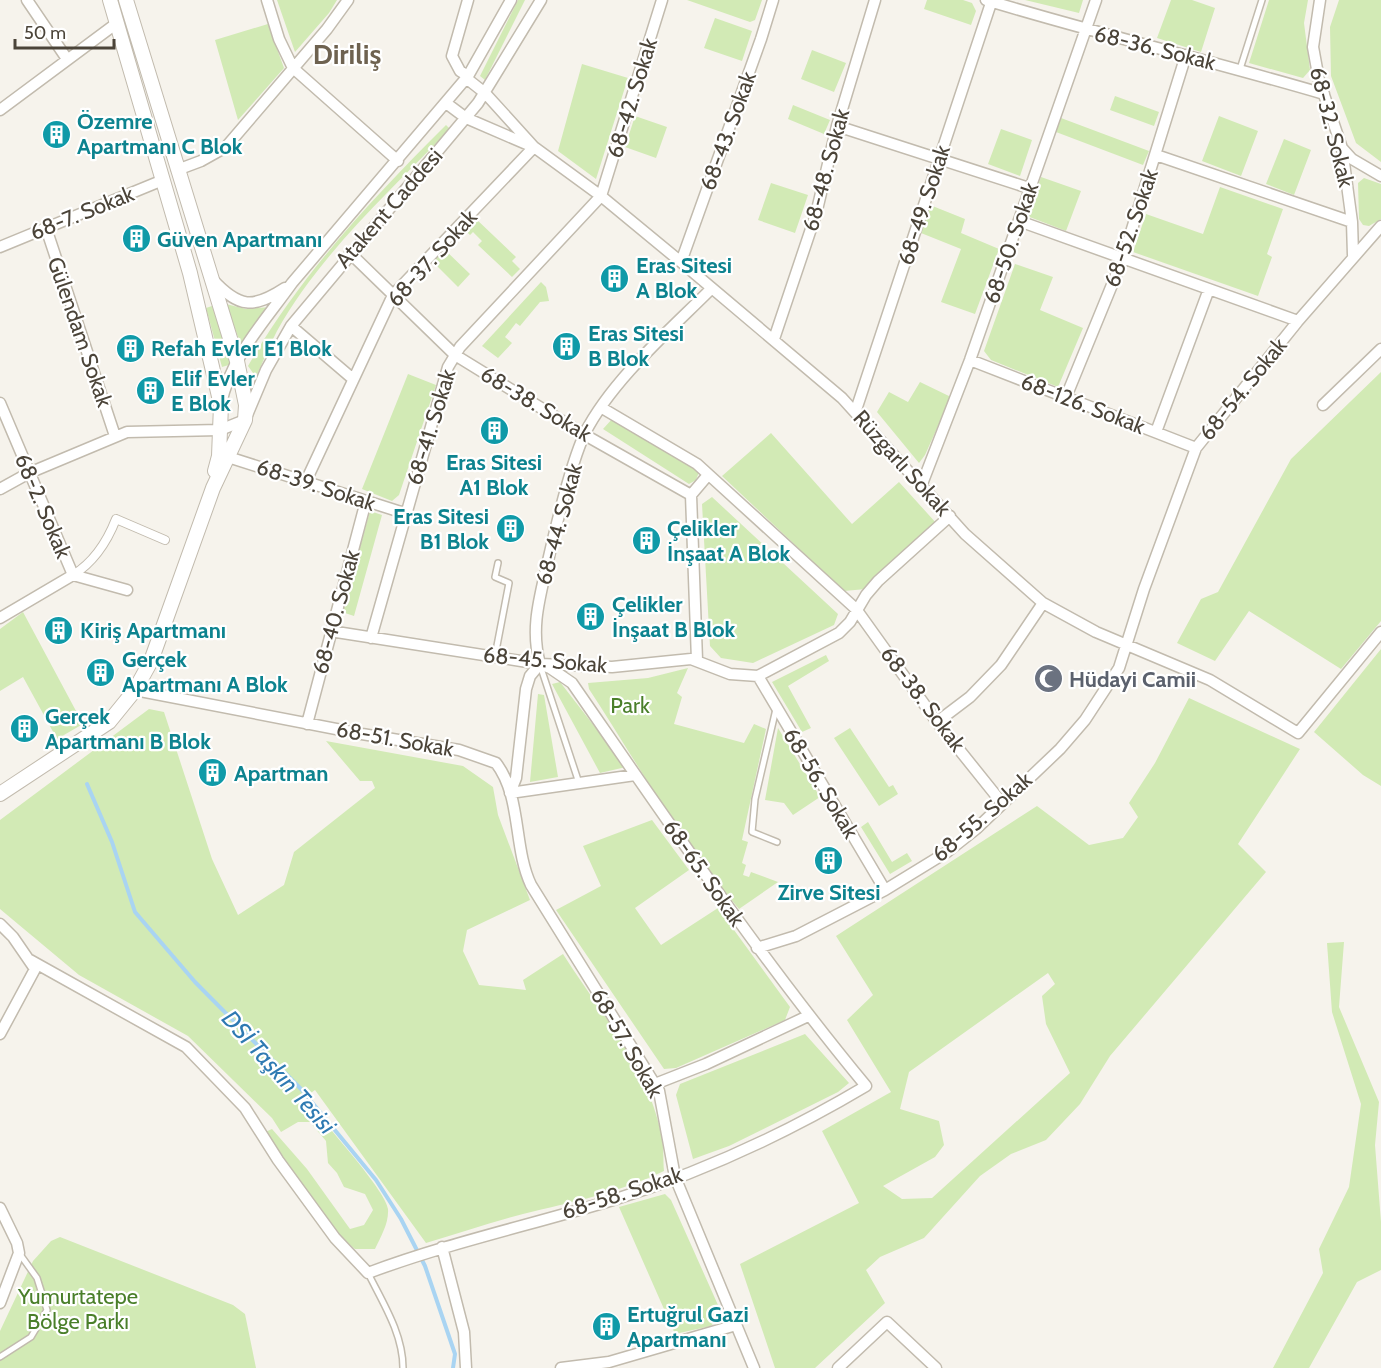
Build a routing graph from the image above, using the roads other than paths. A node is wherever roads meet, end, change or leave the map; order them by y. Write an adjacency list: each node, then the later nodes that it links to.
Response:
1 (27, 0): 19 (street)
2 (110, 0): 16 (street)
3 (126, 0): 34 (street)
4 (267, 0): 20 (street)
5 (348, 0): 20 (street)
6 (468, 0): 22 (street, Rüzgarlı Sokak)
7 (511, 0): 22 (street, Atakent Caddesi)
8 (541, 0): 23 (street, Atakent Caddesi)
9 (662, 0): 38 (street, 68-42. Sokak)
10 (772, 0): 47 (street, 68-43. Sokak)
11 (875, 0): 28 (street, 68-48. Sokak)
12 (990, 0): 17 (street, 68-36. Sokak); 32 (street, 68-49. Sokak)
13 (1096, 0): 17 (street, 68-50. Sokak)
14 (1262, 0): 21 (lane)
15 (1320, 0): 24 (street, 68-32. Sokak)
16 (117, 23): 19 (street); 36 (street)
17 (1087, 30): 18 (street, 68-36. Sokak); 37 (street, 68-50. Sokak)
18 (1186, 55): 21 (street, 68-36. Sokak); 31 (street, 68-52. Sokak)
19 (67, 59): 26 (street)
20 (293, 68): 33 (street); 34 (street)
21 (1240, 69): 24 (street, 68-36. Sokak)
22 (467, 77): 23 (street, Rüzgarlı Sokak); 25 (street, Atakent Caddesi)
23 (485, 93): 27 (street, Atakent Caddesi); 29 (street, Rüzgarlı Sokak)
24 (1324, 94): 30 (street, 68-32. Sokak)
25 (446, 102): 27 (street, Rüzgarlı Sokak); 33 (street, Atakent Caddesi)
26 (0, 110)
27 (466, 118): 29 (street, Rüzgarlı Sokak); 44 (street, Atakent Caddesi)
28 (837, 126): 32 (street); 55 (street, 68-48. Sokak)
29 (534, 147): 38 (street, Rüzgarlı Sokak); 52 (street, 68-37. Sokak)
30 (1342, 148): 35 (street); 40 (street, 68-32. Sokak)
31 (1156, 155): 40 (street); 46 (street, 68-52. Sokak)
32 (939, 160): 37 (street); 66 (street, 68-49. Sokak)
33 (398, 161): 49 (street, Atakent Caddesi)
34 (177, 170): 48 (street)
35 (1381, 176)
36 (163, 180): 42 (street, 68-7. Sokak); 63 (street)
37 (1029, 188): 39 (street, 68-50. Sokak)
38 (601, 196): 47 (street, Rüzgarlı Sokak); 57 (street, 68-41. Sokak)
39 (1019, 220): 46 (street); 58 (street, 68-50. Sokak)
40 (1352, 222): 45 (street, 68-32. Sokak)
41 (1381, 225): 45 (street, 68-54. Sokak)
42 (46, 228): 43 (street, 68-7. Sokak); 71 (street, Gülendam Sokak)
43 (0, 247)
44 (350, 253): 52 (street, 68-38. Sokak); 54 (street, Atakent Caddesi)
45 (1353, 255): 53 (street, 68-54. Sokak)
46 (1123, 258): 51 (street); 61 (street, 68-52. Sokak)
47 (681, 262): 50 (street, Rüzgarlı Sokak)
48 (212, 278): 49 (street); 59 (street)
49 (292, 283): 59 (street, Atakent Caddesi)
50 (711, 288): 55 (street, Rüzgarlı Sokak); 65 (street, 68-44. Sokak)
51 (1209, 289): 53 (street); 69 (street)
52 (393, 295): 57 (street, 68-38. Sokak); 60 (street, 68-37. Sokak)
53 (1298, 321): 72 (street, 68-54. Sokak)
54 (291, 326): 60 (street); 67 (street, Atakent Caddesi)
55 (774, 339): 66 (street, Rüzgarlı Sokak)
56 (1381, 349): 64 (street)
57 (455, 355): 70 (street, 68-38. Sokak); 82 (street, 68-41. Sokak)
58 (970, 360): 61 (street, 68-126. Sokak); 77 (street, 68-50. Sokak)
59 (237, 361): 63 (street, Atakent Caddesi); 67 (street)
60 (353, 379): 76 (street, 68-37. Sokak)
61 (1066, 397): 69 (street, 68-126. Sokak)
62 (0, 403): 74 (street, 68-2. Sokak)
63 (221, 405): 68 (street)
64 (1323, 405)
65 (602, 408): 70 (street, 68-44. Sokak); 75 (street, 68-38. Sokak)
66 (856, 410): 77 (street, Rüzgarlı Sokak)
67 (245, 420): 68 (street); 73 (street)
68 (220, 430): 71 (street); 80 (street)
69 (1156, 432): 72 (street, 68-126. Sokak)
70 (585, 435): 79 (street, 68-38. Sokak); 97 (street, 68-44. Sokak)
71 (115, 436): 74 (street)
72 (1196, 448): 94 (street, 68-54. Sokak)
73 (228, 457): 76 (street, 68-39. Sokak); 80 (street)
74 (29, 473): 78 (street); 86 (street, 68-2. Sokak)
75 (708, 475): 79 (street); 89 (street, 68-38. Sokak)
76 (306, 481): 81 (street, 68-39. Sokak)
77 (922, 484): 83 (street, Rüzgarlı Sokak)
78 (0, 489)
79 (691, 495): 96 (street)
80 (209, 500): 99 (street)
81 (366, 501): 82 (street, 68-39. Sokak); 91 (street, 68-40. Sokak)
82 (404, 513): 93 (street, 68-41. Sokak)
83 (950, 516): 88 (street, Rüzgarlı Sokak); 89 (street)
84 (165, 540): 86 (street)
85 (498, 563): 95 (lane)
86 (73, 575): 87 (street); 90 (street)
87 (127, 590)
88 (1043, 603): 94 (street, Rüzgarlı Sokak); 101 (street)
89 (856, 609): 98 (street); 101 (street, 68-38. Sokak)
90 (1, 615)
91 (330, 631): 93 (street, 68-45. Sokak); 102 (street, 68-40. Sokak)
92 (1381, 632): 94 (street, Rüzgarlı Sokak)
93 (371, 638): 95 (street, 68-45. Sokak)
94 (1127, 646): 107 (street, 68-55. Sokak)
95 (495, 656): 97 (street, 68-45. Sokak)
96 (697, 660): 97 (street, 68-45. Sokak); 98 (street, 68-45. Sokak)
97 (540, 664): 103 (street, 68-65. Sokak); 104 (lane, 68-44. Sokak); 105 (street)
98 (758, 676): 100 (street, 68-56. Sokak)
99 (135, 690): 102 (street, 68-51. Sokak); 106 (street)
100 (776, 707): 108 (lane); 109 (street, 68-56. Sokak)
101 (937, 722): 107 (street, 68-38. Sokak)
102 (307, 724): 105 (street, 68-51. Sokak)
103 (635, 775): 104 (street); 111 (street, 68-65. Sokak)
104 (579, 783): 105 (street)
105 (510, 793): 115 (street, 68-57. Sokak)
106 (0, 794)
107 (1002, 803): 109 (street, 68-55. Sokak)
108 (777, 842)
109 (885, 890): 111 (street, 68-55. Sokak)
110 (0, 924): 112 (street)
111 (757, 948): 113 (street, 68-65. Sokak)
112 (32, 965): 114 (street); 121 (street)
113 (808, 1017): 115 (street); 116 (street, 68-65. Sokak)
114 (0, 1034)
115 (655, 1083): 117 (street, 68-57. Sokak)
116 (866, 1086): 117 (street, 68-58. Sokak)
117 (675, 1177): 119 (street, 68-58. Sokak); 123 (street, 68-57. Sokak)
118 (0, 1208): 120 (street)
119 (442, 1247): 121 (street, 68-58. Sokak); 127 (street)
120 (19, 1253): 122 (street); 124 (lane)
121 (368, 1273): 126 (lane)
122 (0, 1303)
123 (736, 1325): 125 (street); 129 (street, 68-57. Sokak)
124 (0, 1357)
125 (610, 1365): 128 (street)
126 (403, 1368)
127 (466, 1368)
128 (561, 1368)
129 (754, 1368)
130 (838, 1368): 131 (street)
131 (936, 1368)

